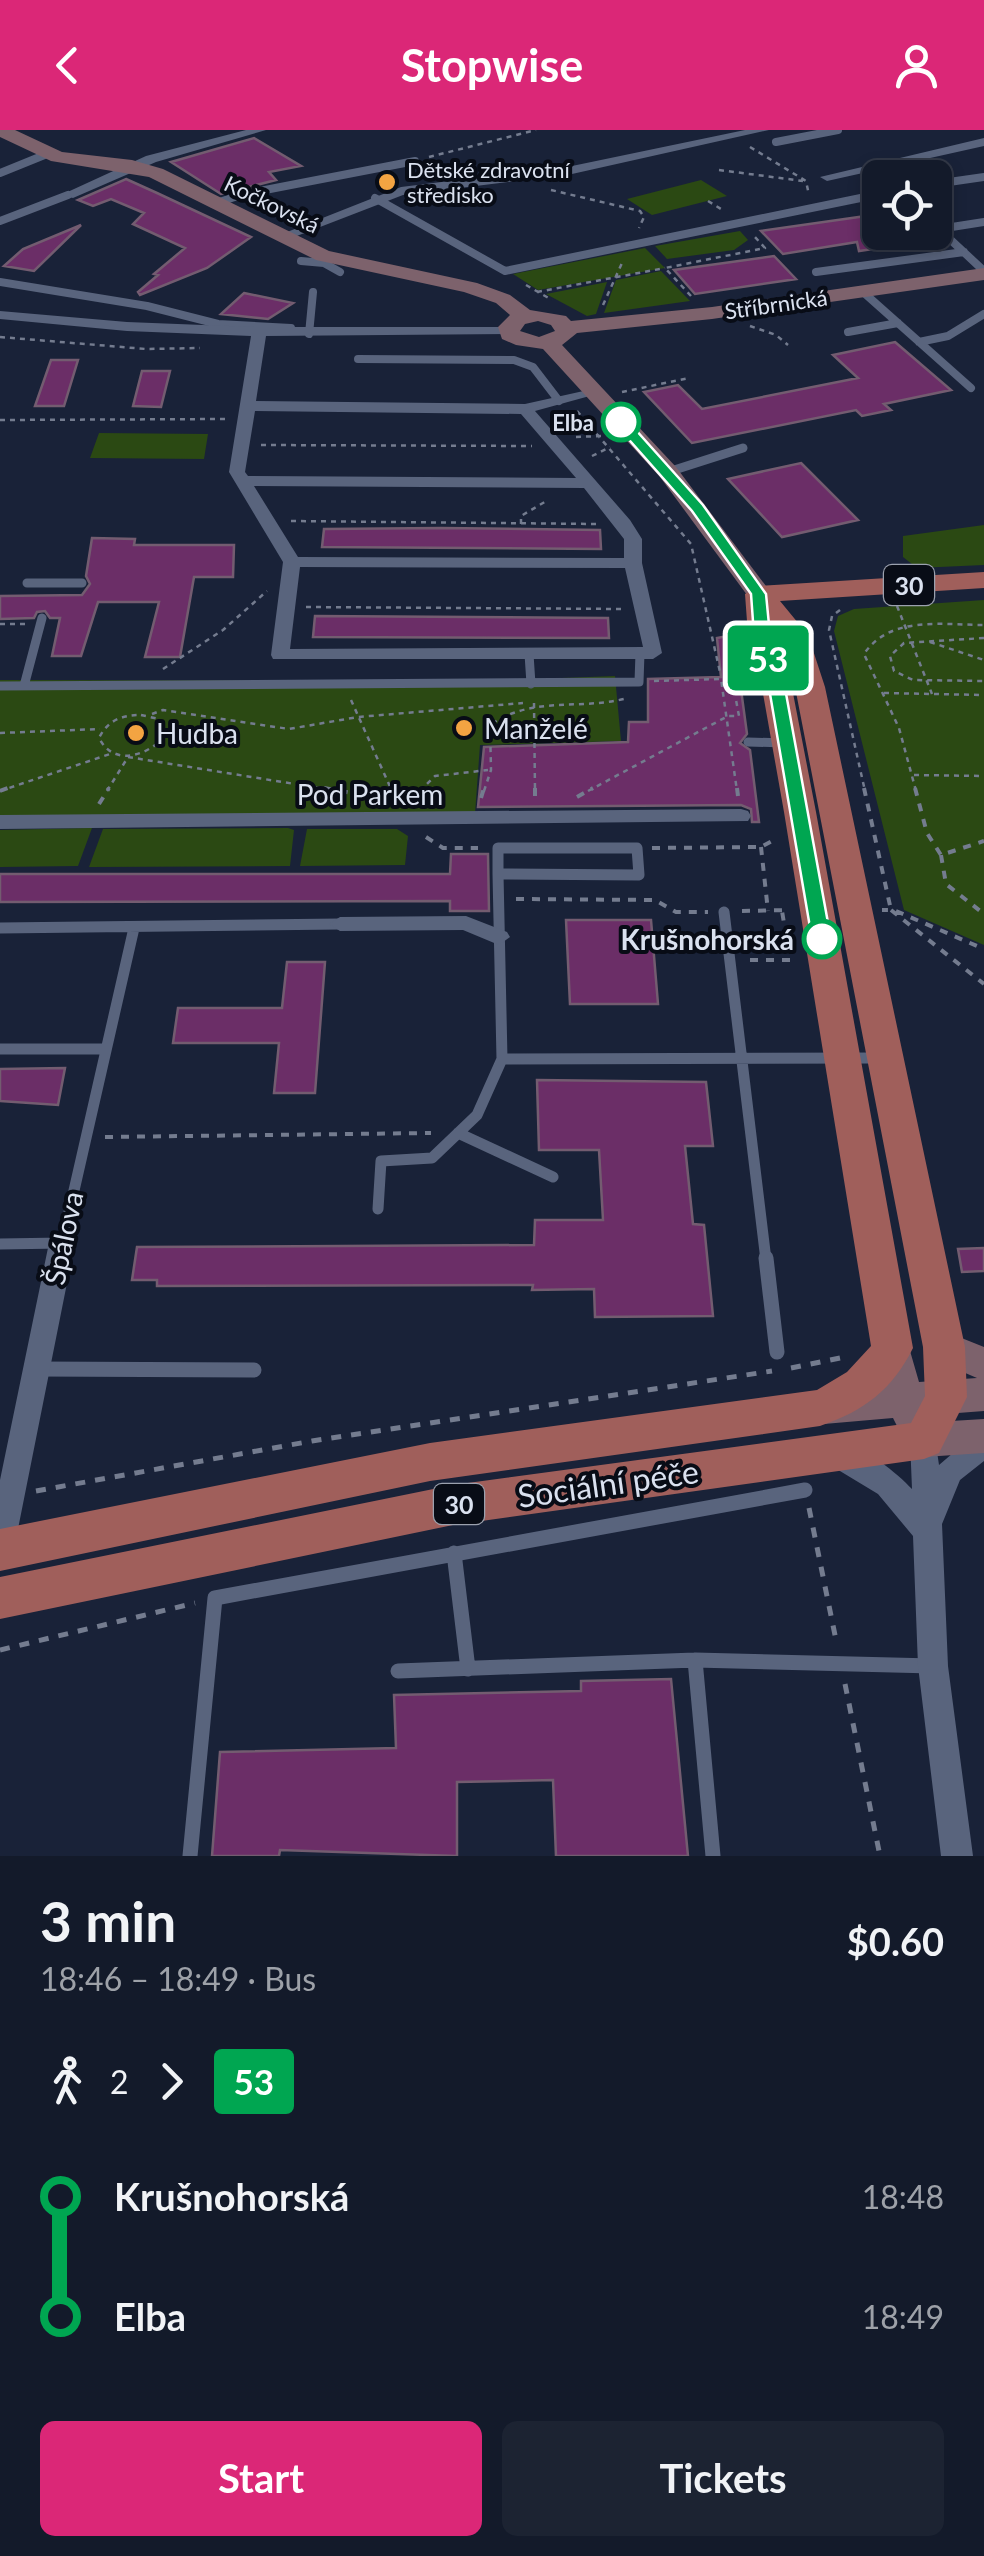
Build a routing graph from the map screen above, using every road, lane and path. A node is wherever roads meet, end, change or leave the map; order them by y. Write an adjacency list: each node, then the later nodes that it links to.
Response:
1 (0, 130): 9 (street, Kočkovská)
2 (260, 130): 11 (street)
3 (536, 130): 10 (path)
4 (763, 130): 6 (street)
5 (838, 130): 7 (lane)
6 (733, 136): 16 (street); 17 (path)
7 (776, 142)
8 (984, 142): 15 (street)
9 (47, 154): 11 (street, Kočkovská); 13 (lane)
10 (415, 161): 23 (lane)
11 (132, 166): 19 (street); 23 (street, Kočkovská)
12 (719, 170): 17 (path)
13 (0, 173)
14 (984, 176): 18 (lane)
15 (827, 177)
16 (525, 178): 20 (street); 25 (path)
17 (806, 181): 24 (path)
18 (952, 181)
19 (68, 196): 27 (lane)
20 (375, 198): 30 (street); 35 (lane)
21 (862, 198): 22 (lane)
22 (844, 202): 24 (lane); 26 (lane)
23 (214, 204): 30 (street, Kočkovská)
24 (812, 208): 35 (lane)
25 (640, 211)
26 (858, 212)
27 (0, 221)
28 (984, 222): 31 (lane)
29 (750, 232): 34 (path)
30 (284, 236): 33 (street, Kočkovská)
31 (964, 252): 36 (lane); 37 (lane)
32 (301, 261): 33 (lane)
33 (331, 264): 48 (street, Kočkovská)
34 (666, 268): 38 (path); 43 (path)
35 (505, 272): 41 (path)
36 (816, 272)
37 (984, 272): 42 (street, Stříbrnická)
38 (613, 278): 41 (path); 46 (path)
39 (0, 282): 52 (lane)
40 (313, 292): 52 (lane)
41 (537, 292): 46 (path)
42 (863, 292): 46 (street, Stříbrnická); 47 (lane)
43 (698, 304)
44 (0, 314): 54 (street)
45 (984, 314): 57 (lane)
46 (596, 321): 51 (street, Stříbrnická)
47 (898, 322): 53 (lane); 57 (lane)
48 (517, 324): 51 (street); 52 (street); 56 (street)
49 (743, 324): 55 (path)
50 (768, 326): 55 (path)
51 (568, 328): 56 (street)
52 (309, 331): 54 (street)
53 (848, 332)
54 (259, 333): 65 (street)
55 (776, 334): 58 (path)
56 (548, 342): 62 (street)
57 (920, 342): 61 (lane)
58 (788, 345)
59 (358, 360): 63 (lane)
60 (690, 378): 62 (path)
61 (971, 388)
62 (595, 394): 63 (street); 72 (street)
63 (562, 400): 64 (street); 67 (path)
64 (525, 409): 65 (street); 75 (street)
65 (247, 412): 66 (path); 69 (street)
66 (0, 420)
67 (601, 436): 68 (path); 102 (path)
68 (566, 437)
69 (242, 445): 70 (path); 73 (street)
70 (544, 447)
71 (744, 448): 72 (lane)
72 (668, 472): 85 (street)
73 (242, 481): 74 (street); 76 (street)
74 (558, 483): 75 (street); 77 (path)
75 (589, 483): 78 (street)
76 (266, 520): 77 (path); 79 (street)
77 (520, 524): 78 (path)
78 (624, 524): 80 (street)
79 (292, 562): 80 (street); 88 (street); 101 (path)
80 (633, 564): 90 (street)
81 (984, 580): 85 (main road, 30)
82 (27, 583): 83 (lane)
83 (53, 583): 84 (lane); 86 (lane)
84 (82, 583)
85 (759, 594): 120 (main road); 142 (main road)
86 (49, 595)
87 (896, 602): 94 (path)
88 (286, 606): 90 (path); 99 (street)
89 (842, 608): 143 (path)
90 (643, 610): 98 (street)
91 (41, 621): 92 (path); 108 (lane)
92 (0, 624)
93 (984, 625): 94 (path)
94 (908, 628): 96 (path); 109 (path)
95 (984, 638): 97 (path)
96 (914, 641): 97 (path); 103 (path); 103 (path)
97 (926, 641): 100 (path)
98 (646, 653): 99 (street); 105 (lane)
99 (528, 654): 106 (lane)
100 (984, 660)
101 (163, 669)
102 (720, 672)
103 (928, 681): 104 (path); 110 (path)
104 (984, 681)
105 (639, 682): 106 (lane); 115 (path)
106 (531, 684): 108 (lane)
107 (0, 686): 108 (lane)
108 (24, 686)
109 (883, 693): 110 (path); 124 (path)
110 (932, 694): 111 (path)
111 (984, 695)
112 (736, 700): 115 (path)
113 (534, 703): 116 (path); 123 (path); 130 (path)
114 (148, 715): 116 (path); 117 (path); 122 (path)
115 (728, 716): 128 (path); 130 (path)
116 (358, 717): 122 (path)
117 (102, 728): 118 (path); 121 (path)
118 (0, 733)
119 (748, 742): 120 (lane)
120 (786, 743): 141 (main road)
121 (113, 753): 122 (path); 126 (path)
122 (130, 756): 132 (path)
123 (490, 770): 127 (path); 129 (path)
124 (912, 775): 125 (path); 137 (path)
125 (984, 776)
126 (0, 792)
127 (402, 809)
128 (741, 816): 130 (street, Pod Parkem)
129 (480, 820): 130 (street, Pod Parkem); 132 (street, Pod Parkem)
130 (534, 820)
131 (0, 822): 132 (street, Pod Parkem)
132 (92, 822)
133 (984, 840): 137 (path)
134 (443, 848): 135 (path)
135 (498, 848): 136 (lane); 138 (lane)
136 (637, 848): 138 (lane); 144 (path)
137 (941, 854): 146 (path)
138 (498, 874): 139 (lane)
139 (498, 899): 140 (path); 150 (lane)
140 (580, 903): 145 (path)
141 (799, 910): 144 (path); 152 (path); 159 (main road)
142 (854, 910): 143 (path); 156 (main road)
143 (891, 910): 151 (path); 153 (path)
144 (768, 911): 145 (path)
145 (724, 912): 152 (lane)
146 (984, 914)
147 (340, 924): 149 (lane); 150 (street)
148 (0, 928): 149 (lane)
149 (134, 928): 155 (lane, Špálova)
150 (498, 937): 157 (lane)
151 (984, 949)
152 (731, 960): 158 (lane)
153 (984, 984)
154 (0, 1049): 155 (lane)
155 (105, 1049): 161 (lane, Špálova)
156 (884, 1058): 159 (lane); 166 (main road)
157 (502, 1059): 158 (lane); 160 (lane)
158 (743, 1059): 159 (lane); 168 (lane)
159 (844, 1060): 167 (main road)
160 (458, 1133): 161 (path); 162 (lane); 163 (lane)
161 (85, 1138): 164 (lane, Špálova)
162 (554, 1176)
163 (378, 1209)
164 (62, 1243): 165 (lane); 170 (street, Špálova)
165 (0, 1244)
166 (944, 1347): 169 (street); 172 (main road)
167 (892, 1348): 172 (street); 173 (main road, 30); 177 (path)
168 (777, 1352)
169 (984, 1364)
170 (36, 1369): 171 (lane); 177 (street, Špálova)
171 (254, 1370)
172 (936, 1406): 173 (main road, Sociální péče / 30); 174 (street); 178 (street)
173 (824, 1429): 178 (street); 179 (main road, Sociální péče / 30); 181 (main road, Sociální péče / 30)
174 (984, 1436)
175 (984, 1444): 178 (street)
176 (805, 1490): 180 (lane)
177 (10, 1496): 179 (street, Špálova)
178 (925, 1530): 186 (street)
179 (0, 1550)
180 (454, 1553): 182 (lane); 187 (lane)
181 (0, 1598)
182 (215, 1598): 183 (path); 189 (lane)
183 (0, 1650)
184 (695, 1660): 185 (lane); 187 (lane); 190 (lane)
185 (841, 1664): 186 (lane); 191 (path)
186 (933, 1666): 192 (street)
187 (468, 1669): 188 (lane)
188 (398, 1672)
189 (190, 1856)
190 (713, 1856)
191 (880, 1856)
192 (957, 1856)

